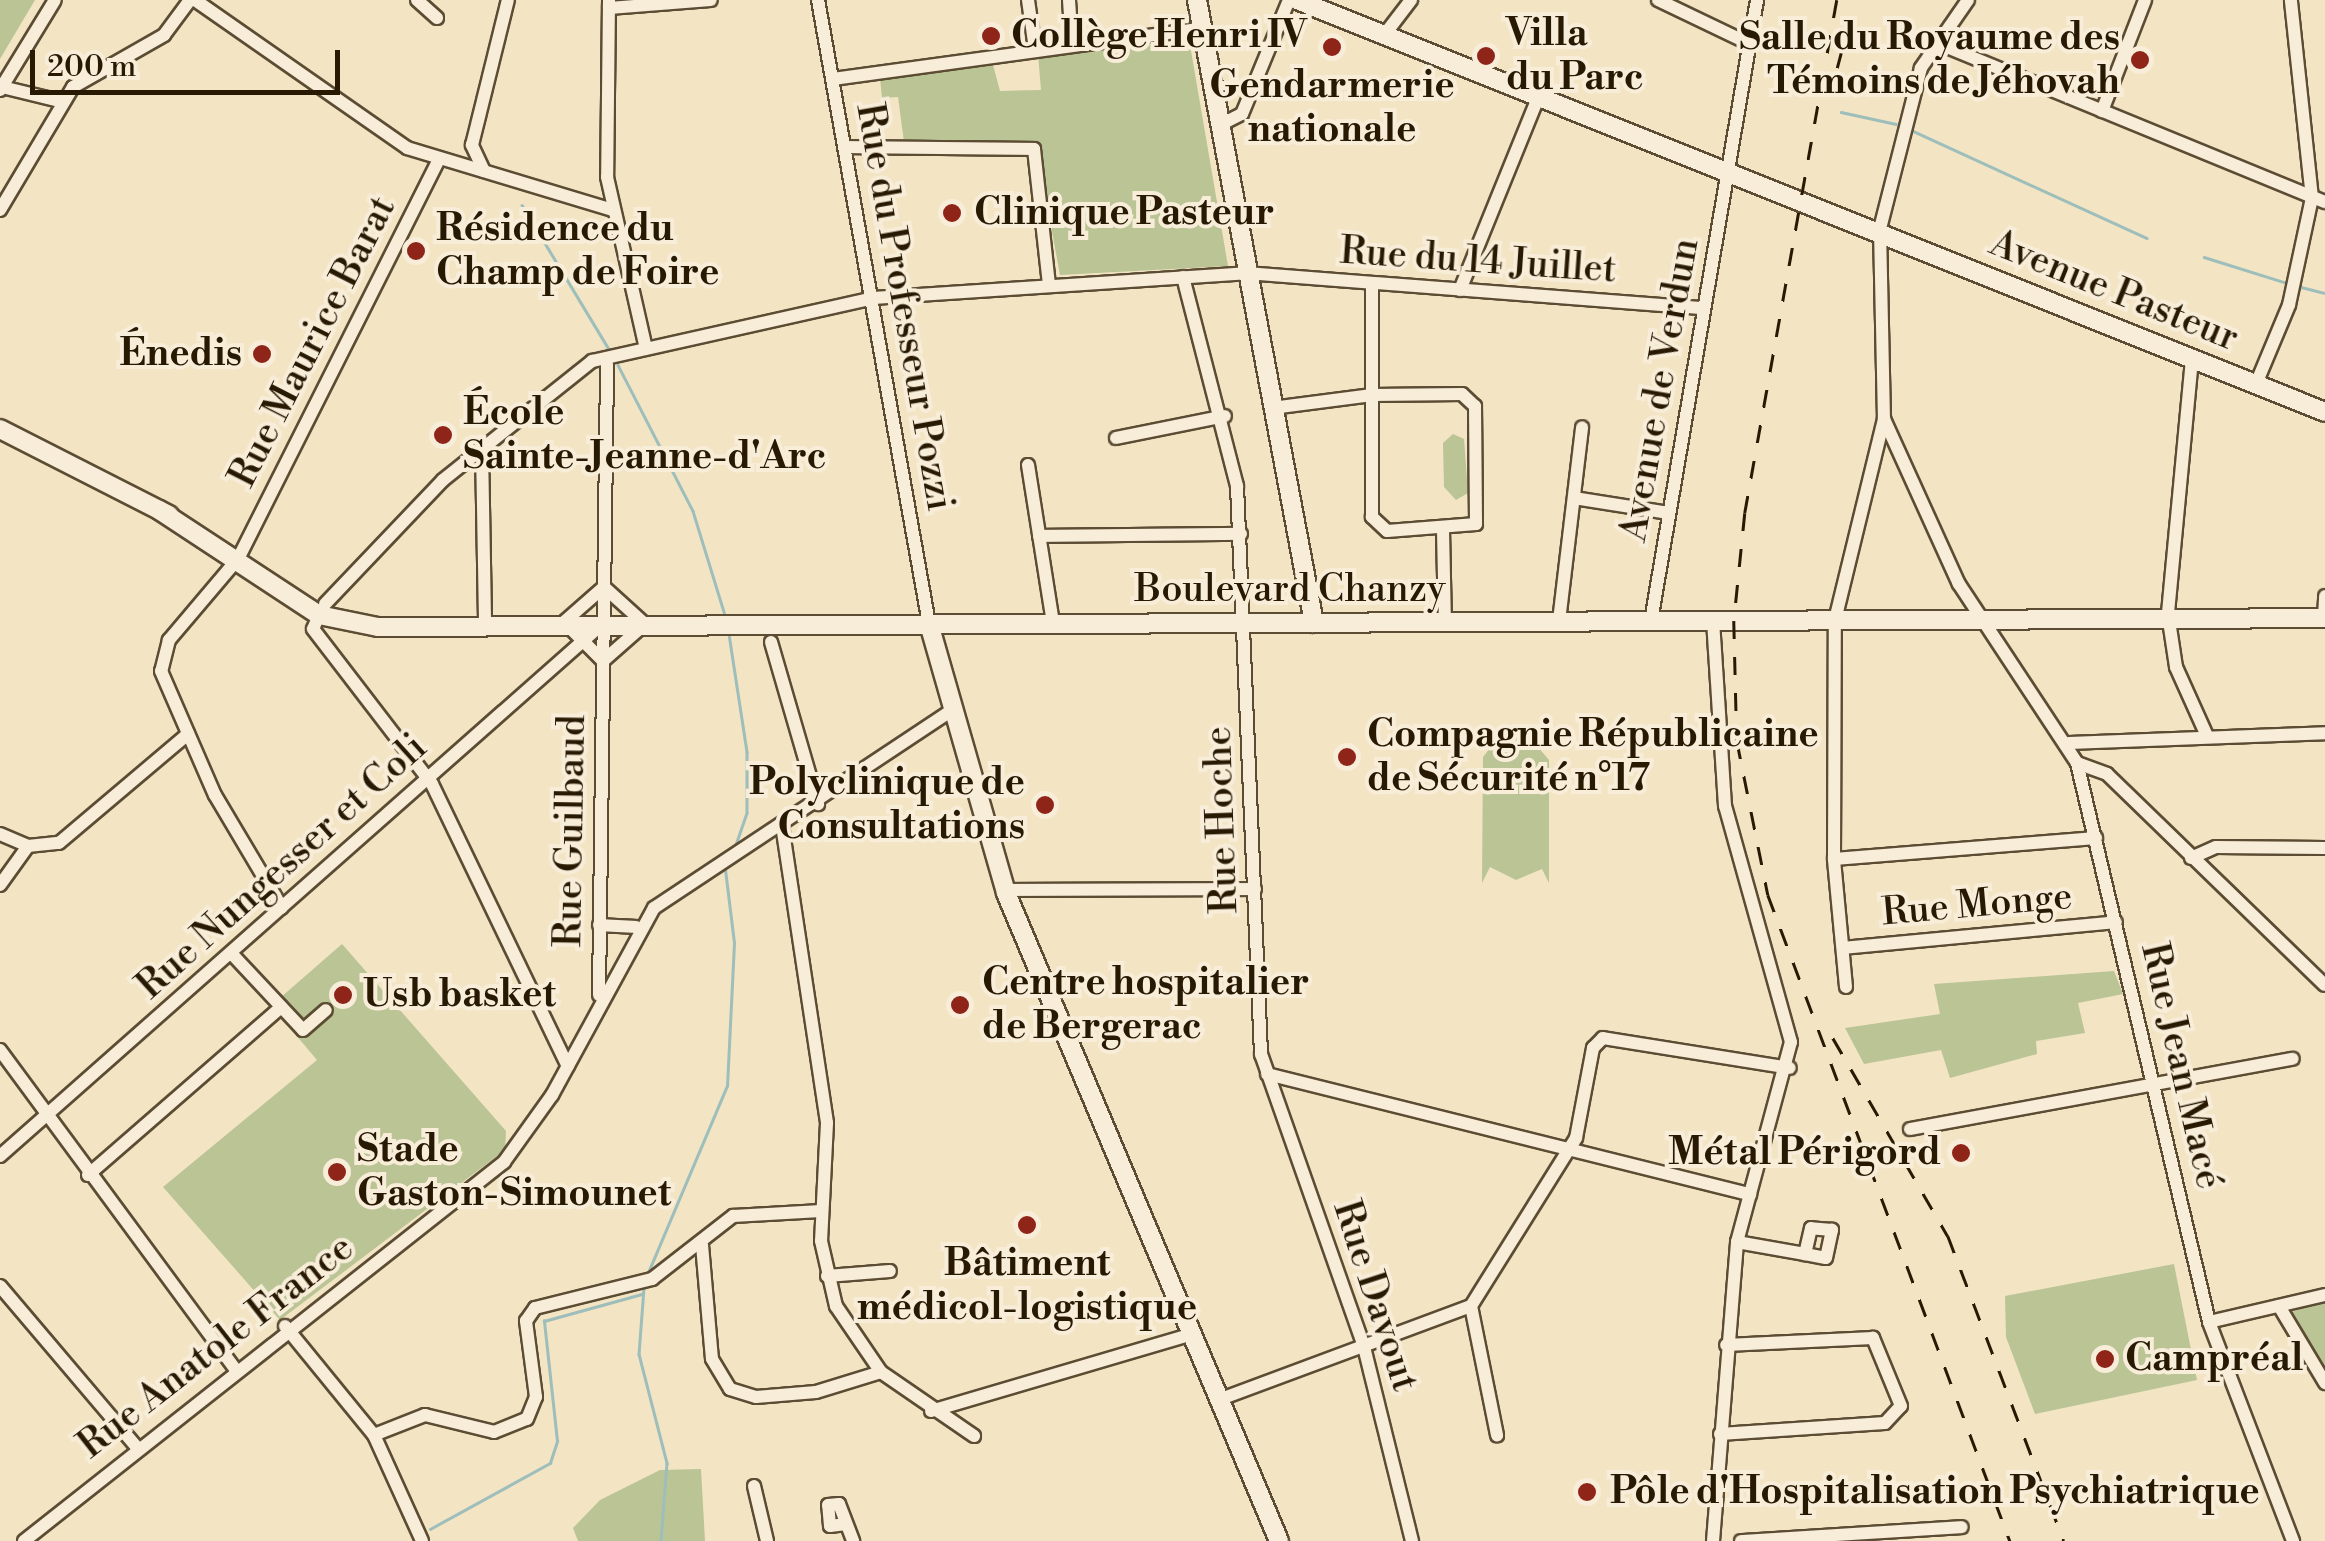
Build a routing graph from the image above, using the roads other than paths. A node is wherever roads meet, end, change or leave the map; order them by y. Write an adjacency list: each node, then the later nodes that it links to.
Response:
1 (56, 0): 28 (street)
2 (167, 0): 18 (street)
3 (417, 0): 20 (street)
4 (508, 0): 33 (street)
5 (710, 0): 19 (street)
6 (818, 0): 27 (street, Rue du Professeur Pozzi)
7 (1028, 0): 26 (street)
8 (1068, 0): 24 (street)
9 (1197, 0): 21 (main road)
10 (1290, 0): 32 (street)
11 (1297, 0): 22 (main road, Avenue Pasteur)
12 (1658, 0): 23 (street)
13 (1757, 0): 23 (street, Avenue de Verdun)
14 (1968, 0): 25 (street)
15 (2145, 0): 31 (street)
16 (2291, 0): 40 (street)
17 (1406, 2): 22 (street)
18 (189, 3): 30 (street); 35 (street)
19 (609, 4): 38 (street)
20 (437, 18)
21 (1199, 29): 24 (street); 32 (main road)
22 (1385, 34): 29 (main road, Avenue Pasteur)
23 (1750, 44): 36 (street, Avenue de Verdun)
24 (1072, 45): 26 (street)
25 (1942, 46): 31 (street); 43 (street)
26 (1035, 48): 27 (street)
27 (833, 79): 34 (street, Rue du Professeur Pozzi)
28 (1, 89): 30 (street)
29 (1539, 95): 36 (main road, Avenue Pasteur); 48 (street)
30 (60, 101): 41 (street)
31 (2102, 111): 40 (street)
32 (1218, 126): 44 (main road)
33 (472, 146): 35 (street); 37 (street)
34 (846, 148): 47 (street); 49 (street, Rue du Professeur Pozzi)
35 (439, 160): 37 (street); 70 (street, Rue Maurice Barat)
36 (1728, 169): 43 (main road, Avenue Pasteur); 50 (street, Avenue de Verdun)
37 (484, 171): 39 (street)
38 (607, 177): 39 (street); 42 (street)
39 (584, 196): 42 (street)
40 (2318, 200): 54 (street)
41 (0, 210)
42 (612, 210): 51 (street)
43 (1880, 229): 52 (main road, Avenue Pasteur); 59 (street)
44 (1246, 273): 45 (street, Rue du 14 Juillet); 46 (street, Rue du 14 Juillet); 56 (main road)
45 (1183, 277): 47 (street, Rue du 14 Juillet); 58 (street, Rue Hoche)
46 (1372, 283): 48 (street, Rue du 14 Juillet); 55 (street)
47 (1049, 285): 49 (street, Rue du 14 Juillet)
48 (1460, 290): 50 (street, Rue du 14 Juillet)
49 (874, 298): 51 (street, Rue du 14 Juillet); 89 (street, Rue du Professeur Pozzi)
50 (1704, 308): 66 (street, Avenue de Verdun)
51 (646, 349): 53 (street, Rue du 14 Juillet)
52 (2192, 358): 54 (main road, Avenue Pasteur); 77 (street)
53 (607, 364): 63 (street, Rue du 14 Juillet); 71 (street, Rue Guilbaud)
54 (2256, 384): 57 (main road, Avenue Pasteur)
55 (1372, 395): 56 (street); 67 (street); 67 (street)
56 (1272, 408): 87 (main road)
57 (2325, 412)
58 (1225, 416): 62 (street); 68 (street, Rue Hoche)
59 (1884, 419): 75 (street); 76 (street, Rue Jean Macé)
60 (1582, 427): 65 (street)
61 (0, 429): 70 (main road)
62 (1116, 438)
63 (482, 448): 73 (street, Rue du 14 Juillet); 83 (street)
64 (1028, 465): 69 (street)
65 (1574, 498): 66 (street); 78 (street)
66 (1669, 513): 79 (street, Avenue de Verdun)
67 (1444, 530): 82 (street)
68 (1241, 534): 69 (street); 86 (street, Rue Hoche)
69 (1040, 536): 85 (street)
70 (239, 557): 73 (main road); 95 (street, Rue Maurice Barat)
71 (604, 587): 81 (street); 84 (street, Rue Guilbaud); 88 (street)
72 (2325, 596): 74 (street)
73 (319, 616): 83 (main road, Boulevard Chanzy); 99 (street)
74 (2324, 618): 77 (main road, Boulevard Chanzy)
75 (1835, 620): 76 (main road, Boulevard Chanzy); 80 (main road, Boulevard Chanzy); 107 (street)
76 (1982, 620): 77 (main road, Boulevard Chanzy); 97 (street, Rue Jean Macé)
77 (2169, 620): 96 (street)
78 (1559, 621): 79 (main road, Boulevard Chanzy); 82 (main road, Boulevard Chanzy)
79 (1651, 621): 80 (main road, Boulevard Chanzy)
80 (1713, 621): 125 (street)
81 (564, 622): 83 (main road, Boulevard Chanzy); 84 (main road, Boulevard Chanzy); 91 (street)
82 (1444, 622): 87 (main road, Boulevard Chanzy)
83 (485, 623)
84 (604, 623): 88 (main road, Boulevard Chanzy); 91 (street, Rue Nungesser et Coli); 92 (street, Rue Guilbaud)
85 (1053, 623): 86 (main road, Boulevard Chanzy); 89 (main road, Boulevard Chanzy)
86 (1246, 623): 87 (main road, Boulevard Chanzy); 109 (street, Rue Hoche)
87 (1314, 623)
88 (645, 624): 89 (main road, Boulevard Chanzy); 92 (street)
89 (929, 624): 93 (main road)
90 (771, 642): 100 (street)
91 (578, 645): 92 (street); 99 (street, Rue Nungesser et Coli)
92 (603, 660): 113 (street, Rue Guilbaud)
93 (947, 713): 100 (street, Rue Anatole France); 110 (main road)
94 (2325, 733): 96 (street)
95 (188, 734): 104 (street); 111 (street)
96 (2207, 736): 97 (street)
97 (2069, 744): 98 (street, Rue Jean Macé)
98 (2077, 763): 103 (street, Rue Jean Macé); 106 (street)
99 (429, 778): 111 (street, Rue Nungesser et Coli); 124 (street)
100 (818, 804): 101 (street, Rue Anatole France)
101 (782, 825): 114 (street, Rue Anatole France); 134 (street)
102 (0, 834): 104 (street)
103 (2096, 838): 107 (street); 112 (street, Rue Jean Macé)
104 (28, 846): 108 (street)
105 (2325, 848): 106 (street)
106 (2190, 858): 117 (street)
107 (1834, 859): 115 (street)
108 (0, 885)
109 (1255, 889): 110 (street); 126 (street, Rue Hoche)
110 (1005, 890): 146 (main road)
111 (282, 908): 116 (street, Rue Nungesser et Coli)
112 (2116, 922): 115 (street, Rue Monge); 127 (street, Rue Jean Macé)
113 (600, 925): 114 (street); 119 (street, Rue Guilbaud)
114 (636, 926): 119 (street, Rue Anatole France)
115 (1843, 948): 118 (street)
116 (232, 952): 120 (street); 128 (street, Rue Nungesser et Coli)
117 (2325, 985)
118 (1846, 987)
119 (598, 1003): 124 (street, Rue Anatole France)
120 (281, 1007): 121 (street); 132 (street)
121 (326, 1010)
122 (0, 1050): 128 (street)
123 (2292, 1059): 127 (street)
124 (568, 1066): 145 (street, Rue Anatole France)
125 (1790, 1068): 130 (street); 133 (street)
126 (1267, 1074): 130 (street); 148 (street, Rue Davout)
127 (2155, 1080): 129 (street); 144 (street, Rue Jean Macé)
128 (44, 1118): 131 (street, Rue Nungesser et Coli); 132 (street)
129 (1910, 1129)
130 (1568, 1148): 133 (street); 142 (street)
131 (0, 1156)
132 (88, 1176): 149 (street)
133 (1750, 1194): 135 (street)
134 (821, 1210): 136 (street); 139 (street)
135 (1736, 1242): 137 (street); 147 (street)
136 (702, 1245): 150 (street); 155 (street)
137 (1805, 1254)
138 (890, 1271): 139 (street)
139 (827, 1276): 150 (street)
140 (0, 1286): 158 (street)
141 (2325, 1295): 143 (street)
142 (1471, 1306): 148 (street); 156 (street)
143 (2279, 1306): 144 (street); 151 (street)
144 (2209, 1322): 170 (street, Rue Jean Macé)
145 (285, 1326): 149 (street, Rue Anatole France); 155 (street)
146 (1190, 1335): 152 (main road); 153 (street)
147 (1726, 1345): 154 (street); 154 (street)
148 (1364, 1347): 152 (street); 167 (street, Rue Davout)
149 (235, 1368): 158 (street, Rue Anatole France)
150 (881, 1372): 153 (street)
151 (2325, 1383)
152 (1218, 1400): 166 (main road)
153 (931, 1411): 157 (street)
154 (1720, 1434): 168 (street)
155 (374, 1435): 163 (street)
156 (1497, 1435)
157 (974, 1436)
158 (138, 1449): 162 (street, Rue Anatole France)
159 (754, 1486): 164 (street)
160 (846, 1524): 165 (street)
161 (1962, 1527): 169 (street)
162 (24, 1541)
163 (422, 1541)
164 (767, 1541)
165 (853, 1541)
166 (1279, 1541)
167 (1412, 1541)
168 (1713, 1541)
169 (1741, 1541)
170 (2293, 1541)

